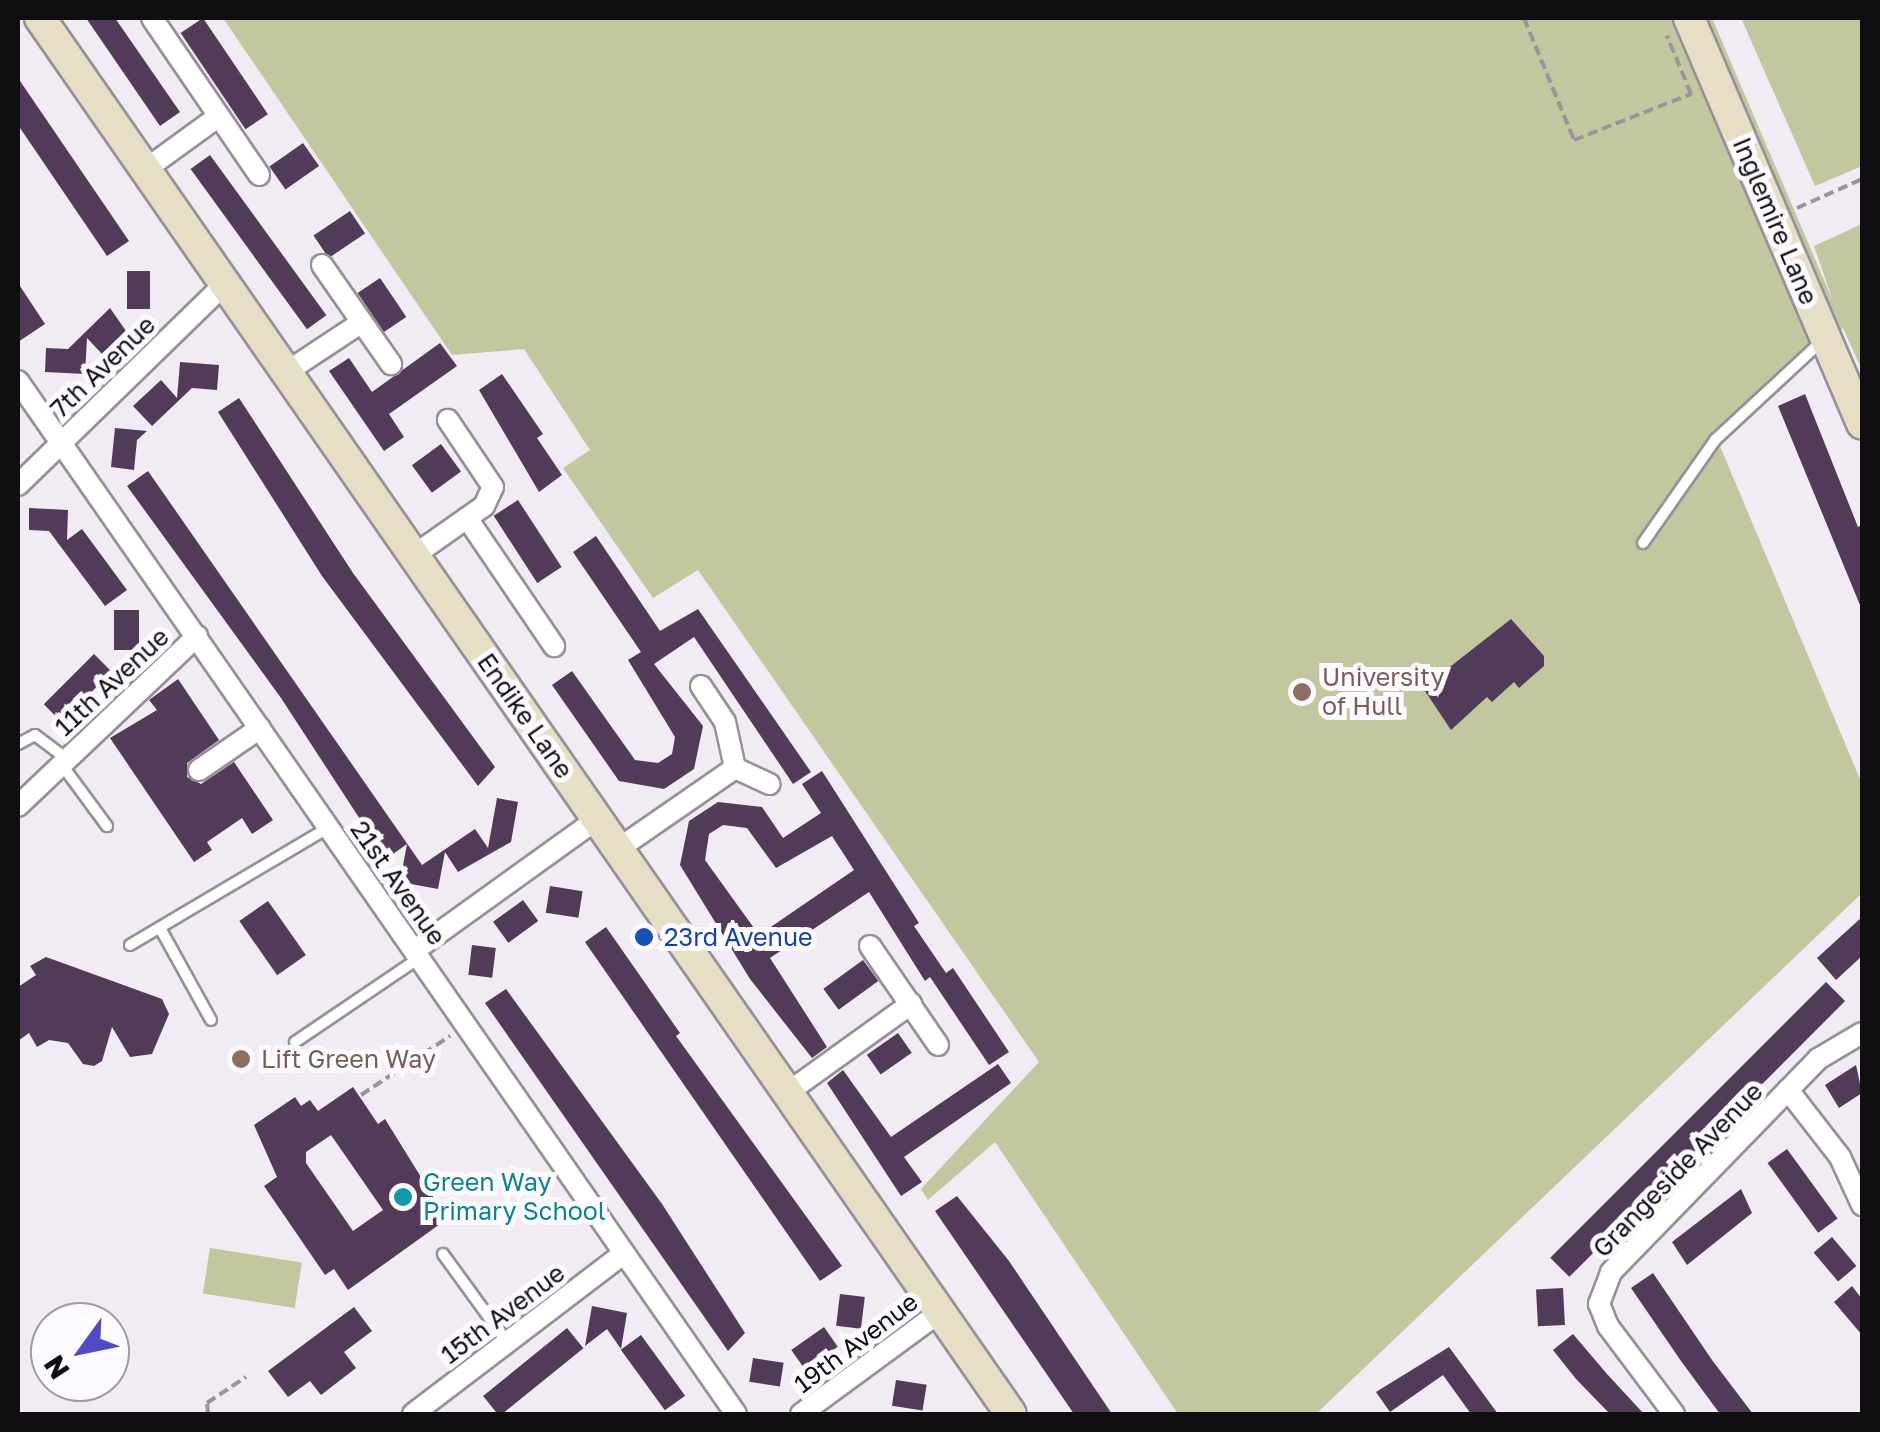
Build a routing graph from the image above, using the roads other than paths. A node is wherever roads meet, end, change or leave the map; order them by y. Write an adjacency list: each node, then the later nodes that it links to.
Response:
1 (40, 18): 5 (street, Endike Lane)
2 (152, 18): 4 (street)
3 (1678, 25): 10 (street, Inglemire Lane)
4 (219, 116): 5 (street); 6 (street)
5 (146, 170): 8 (street, Endike Lane)
6 (259, 176)
7 (322, 265): 9 (street)
8 (224, 285): 12 (street, Endike Lane); 16 (street, 7th Avenue)
9 (362, 322): 11 (street); 12 (street)
10 (1825, 338): 15 (street, Inglemire Lane); 19 (lane)
11 (391, 364)
12 (285, 373): 20 (street, Endike Lane)
13 (18, 381): 16 (street, 21st Avenue)
14 (448, 420): 18 (street)
15 (1862, 424)
16 (61, 443): 17 (street, 7th Avenue); 21 (street, 21st Avenue)
17 (18, 484)
18 (466, 518): 20 (street); 22 (street)
19 (1643, 543)
20 (413, 556): 31 (street, Endike Lane)
21 (196, 636): 24 (street, 21st Avenue); 26 (street, 11th Avenue)
22 (554, 646)
23 (701, 686): 27 (street)
24 (260, 728): 28 (street); 33 (street, 21st Avenue)
25 (18, 744): 26 (lane)
26 (64, 762): 30 (street, 11th Avenue); 32 (lane)
27 (735, 768): 29 (street); 34 (street)
28 (199, 770)
29 (769, 784)
30 (18, 806)
31 (597, 819): 34 (street, Endike Lane); 38 (street)
32 (107, 826)
33 (329, 828): 35 (lane); 38 (street, 21st Avenue)
34 (618, 849): 45 (street, Endike Lane)
35 (160, 928): 36 (lane); 40 (lane)
36 (130, 945)
37 (870, 946): 39 (street)
38 (418, 954): 42 (lane); 48 (street, 21st Avenue)
39 (912, 1004): 43 (street); 45 (street)
40 (210, 1020)
41 (1862, 1033): 44 (street, Grangeside Avenue)
42 (295, 1042)
43 (938, 1046)
44 (1788, 1090): 46 (street); 55 (street, Grangeside Avenue)
45 (787, 1093): 49 (street, Endike Lane)
46 (1862, 1205)
47 (443, 1254): 50 (lane)
48 (624, 1254): 50 (street, 15th Avenue); 52 (street, 21st Avenue)
49 (941, 1312): 53 (street, 19th Avenue); 54 (street, Endike Lane)
50 (508, 1342): 51 (street, 15th Avenue)
51 (413, 1414)
52 (736, 1414)
53 (802, 1414)
54 (1011, 1414)
55 (1674, 1414)

